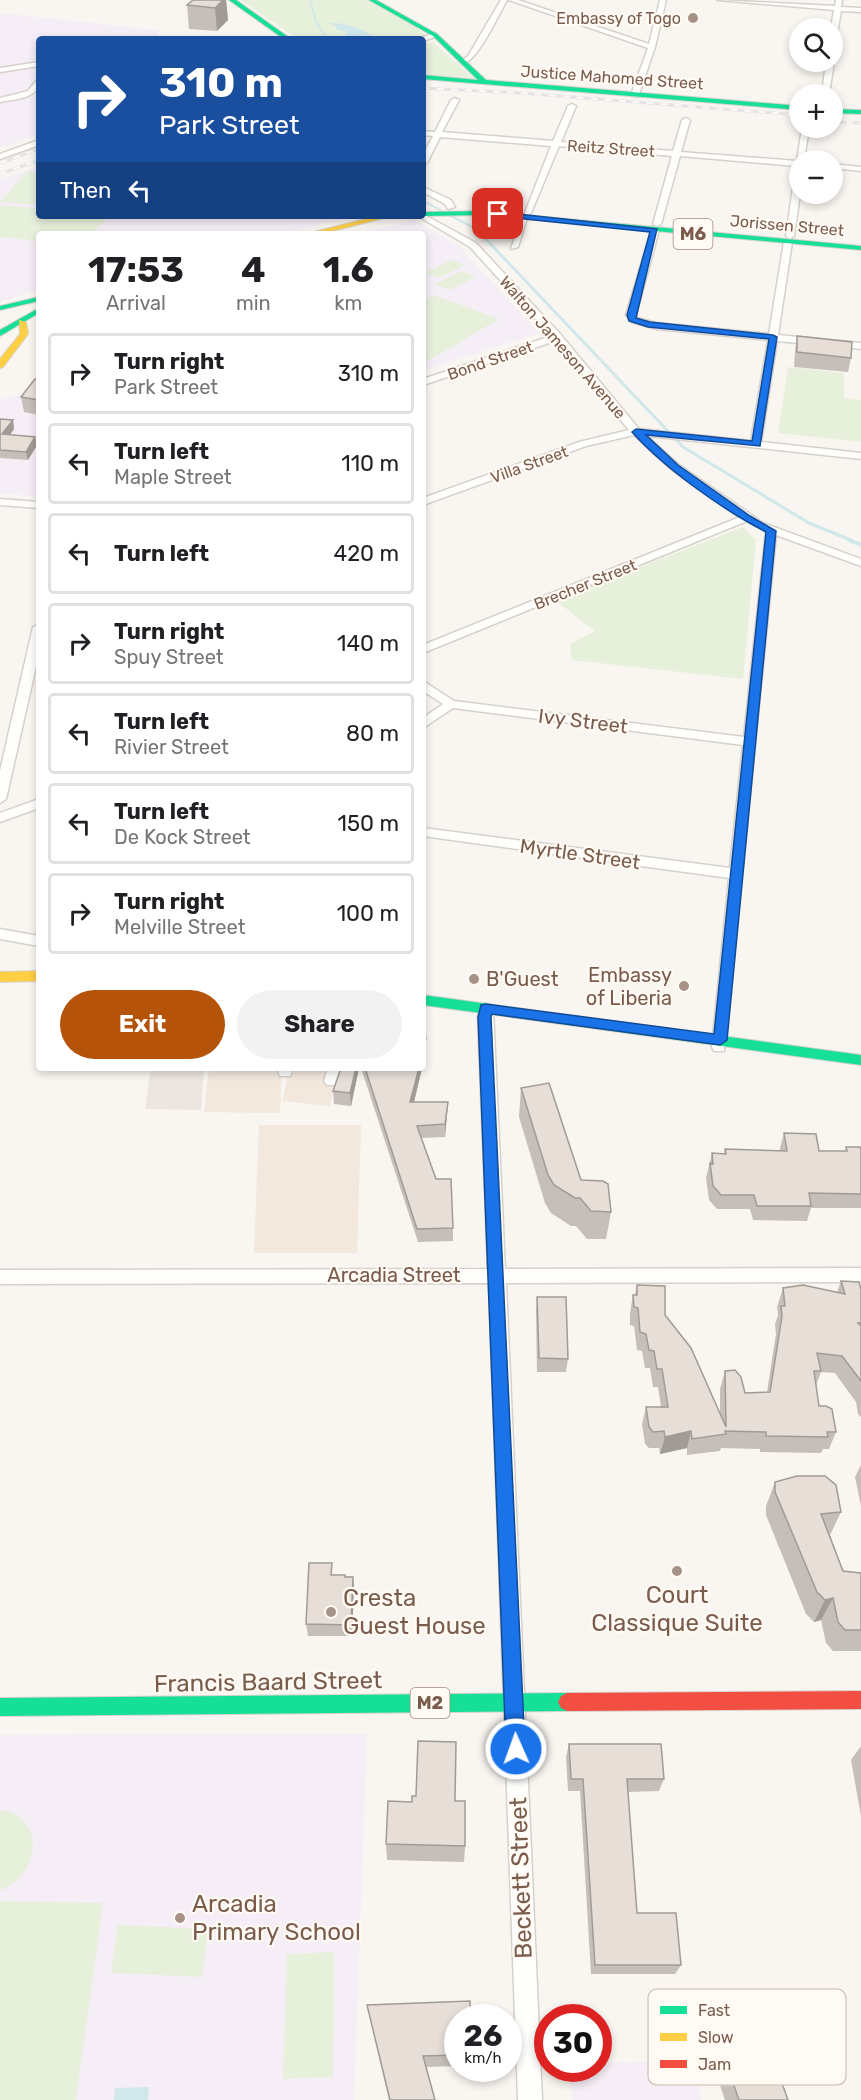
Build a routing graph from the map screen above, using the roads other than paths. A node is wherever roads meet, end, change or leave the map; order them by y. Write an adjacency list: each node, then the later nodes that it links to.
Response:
1 (232, 0): 10 (main road)
2 (372, 0): 9 (main road)
3 (504, 0): 14 (street)
4 (512, 0): 12 (street)
5 (663, 0): 12 (street)
6 (720, 0): 7 (street)
7 (838, 4): 8 (street)
8 (861, 10)
9 (435, 35): 11 (street); 14 (main road)
10 (284, 36)
11 (426, 38)
12 (652, 47): 20 (street)
13 (36, 64): 15 (street)
14 (465, 64): 17 (main road); 19 (main road)
15 (0, 70)
16 (426, 76): 17 (main road, Justice Mahomed Street)
17 (485, 83): 19 (main road, Justice Mahomed Street)
18 (36, 87): 21 (street)
19 (543, 87): 20 (main road, Justice Mahomed Street)
20 (635, 95): 24 (main road, Justice Mahomed Street)
21 (0, 100)
22 (455, 100): 29 (street)
23 (572, 106): 31 (street)
24 (789, 107)
25 (843, 111): 26 (main road)
26 (861, 112)
27 (686, 120): 32 (street)
28 (426, 133): 29 (street, Reitz Street)
29 (437, 134): 31 (street, Reitz Street); 34 (street)
30 (36, 143): 33 (street)
31 (555, 144): 32 (street, Reitz Street); 42 (street)
32 (677, 153): 35 (street, Reitz Street); 47 (street)
33 (0, 157)
34 (426, 157)
35 (789, 162)
36 (843, 167): 37 (street)
37 (861, 169)
38 (426, 191): 40 (street)
39 (794, 204): 49 (street)
40 (453, 208): 41 (main road, Jorissen Street / M6); 42 (main road, Jorissen Street / M6)
41 (426, 213)
42 (526, 215): 47 (main road, Jorissen Street / M6); 51 (street)
43 (426, 216): 60 (street, Walton Jameson Avenue)
44 (378, 219): 48 (main road, Jorissen Street / M6)
45 (384, 219): 48 (main road)
46 (397, 219): 48 (main road, Jorissen Street / M6)
47 (656, 227): 49 (main road, Jorissen Street / M6); 61 (street)
48 (336, 231)
49 (789, 239): 50 (main road, Jorissen Street / M6); 52 (main road, Jorissen Street / M6); 61 (street)
50 (861, 243)
51 (514, 247)
52 (861, 248)
53 (36, 300): 54 (main road)
54 (0, 308)
55 (36, 313): 58 (main road)
56 (0, 317): 58 (main road)
57 (36, 319): 58 (main road)
58 (23, 328): 59 (main road); 63 (main road)
59 (0, 334)
60 (558, 337): 64 (street, Bond Street); 65 (street, Walton Jameson Avenue)
61 (773, 337): 62 (street); 66 (street)
62 (861, 346)
63 (0, 365)
64 (426, 381)
65 (636, 432): 66 (street, Villa Street); 68 (street, Villa Street); 71 (street, Walton Jameson Avenue)
66 (756, 444): 67 (street, Villa Street)
67 (861, 456)
68 (426, 501)
69 (0, 502): 70 (street)
70 (36, 505)
71 (746, 518): 72 (street, Walton Jameson Avenue); 74 (street, Brecher Street)
72 (771, 531): 73 (street, Walton Jameson Avenue); 79 (street)
73 (861, 563)
74 (426, 648)
75 (36, 651): 80 (street)
76 (426, 687): 77 (street, Ivy Street)
77 (451, 704): 78 (street); 79 (street, Ivy Street)
78 (426, 722)
79 (749, 742): 84 (street)
80 (0, 799)
81 (36, 804): 82 (street)
82 (0, 818)
83 (426, 832): 84 (street, Myrtle Street)
84 (737, 874): 94 (street)
85 (0, 934): 86 (street)
86 (36, 940)
87 (0, 967): 88 (main road)
88 (36, 967)
89 (36, 976): 90 (main road)
90 (0, 977)
91 (426, 1001): 93 (main road)
92 (426, 1008): 93 (main road)
93 (485, 1013): 94 (main road); 97 (street, Beckett Street)
94 (720, 1043): 95 (main road); 96 (main road)
95 (861, 1060)
96 (861, 1067)
97 (497, 1274): 98 (street, Arcadia Street); 99 (street, Arcadia Street); 101 (street, Beckett Street)
98 (861, 1275)
99 (0, 1277)
100 (861, 1700): 101 (main road, Francis Baard Street / M2)
101 (514, 1702): 102 (main road, Francis Baard Street / M2); 103 (street, Beckett Street)
102 (0, 1707)
103 (530, 2100)

